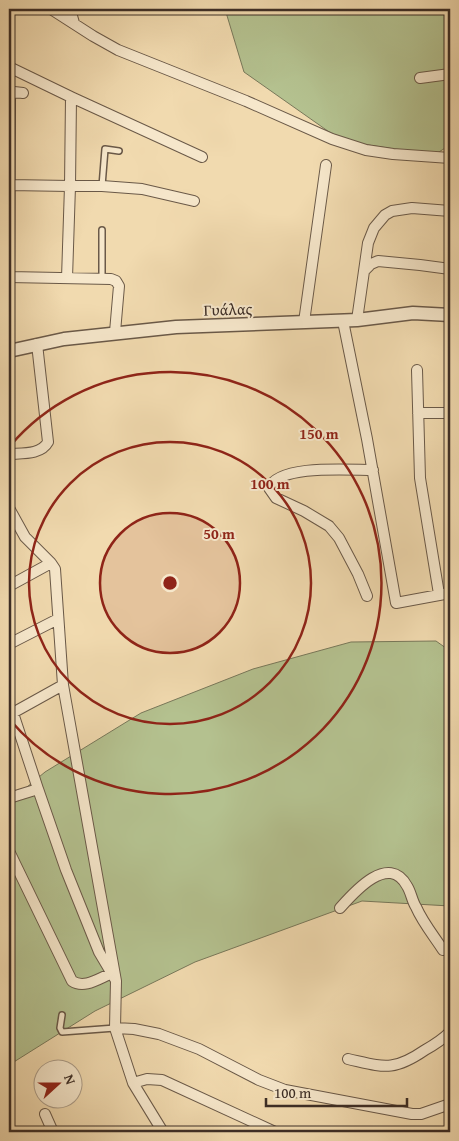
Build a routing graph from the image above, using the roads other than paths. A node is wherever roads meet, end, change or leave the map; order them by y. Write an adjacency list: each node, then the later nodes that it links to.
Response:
1 (51, 9): 5 (street)
2 (70, 9): 5 (street)
3 (450, 9): 4 (street)
4 (450, 13)
5 (74, 23): 13 (street)
6 (9, 68): 10 (street)
7 (450, 74): 8 (street)
8 (420, 78)
9 (23, 93): 15 (street)
10 (71, 97): 12 (street); 16 (street)
11 (119, 150): 17 (lane)
12 (202, 157)
13 (450, 158)
14 (326, 165): 29 (street)
15 (9, 185): 16 (street); 23 (street)
16 (70, 186): 17 (street); 24 (street)
17 (102, 186): 18 (street)
18 (194, 201)
19 (450, 211): 22 (street)
20 (102, 230): 25 (lane)
21 (450, 269): 22 (street)
22 (365, 270): 27 (street)
23 (9, 277): 24 (street)
24 (67, 278): 25 (street)
25 (102, 278): 30 (street)
26 (450, 315): 27 (street, Γυάλας)
27 (357, 320): 28 (street, Γυάλας)
28 (343, 321): 29 (street, Γυάλας); 37 (street)
29 (304, 322): 30 (street, Γυάλας)
30 (115, 332): 31 (street, Γυάλας)
31 (37, 344): 32 (street, Γυάλας); 36 (street)
32 (9, 351)
33 (417, 370): 34 (street)
34 (418, 413): 35 (street); 42 (street)
35 (450, 413)
36 (9, 454)
37 (372, 470): 42 (street); 43 (street)
38 (9, 508): 39 (street)
39 (51, 563): 40 (street); 44 (street)
40 (9, 586)
41 (450, 593): 42 (street)
42 (439, 594)
43 (367, 596)
44 (58, 619): 45 (street); 46 (street)
45 (9, 644)
46 (63, 685): 47 (street); 53 (street)
47 (11, 714): 48 (street)
48 (38, 789): 49 (street); 53 (street)
49 (9, 798)
50 (9, 851): 53 (street)
51 (340, 908): 52 (street)
52 (450, 945)
53 (113, 978): 55 (street)
54 (62, 1015): 55 (lane)
55 (115, 1028): 58 (street); 59 (street)
56 (450, 1032): 57 (street)
57 (348, 1059)
58 (133, 1083): 62 (street); 63 (street)
59 (450, 1104)
60 (45, 1114): 61 (street)
61 (53, 1132)
62 (163, 1132)
63 (274, 1132)

